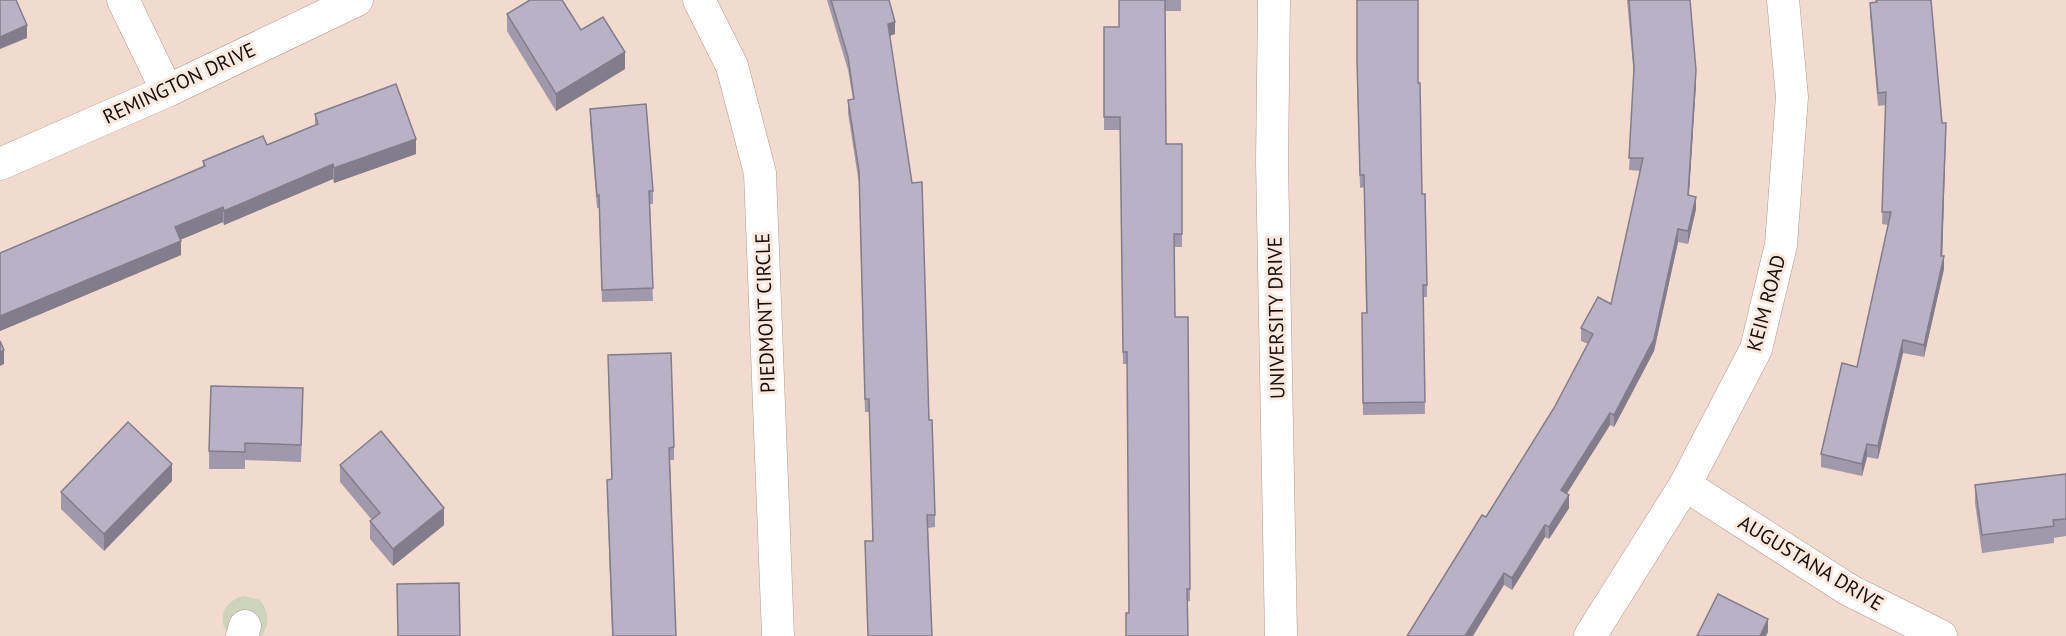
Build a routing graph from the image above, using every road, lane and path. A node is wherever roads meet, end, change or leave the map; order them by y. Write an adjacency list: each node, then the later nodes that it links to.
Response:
1 (123, 0): 6 (street)
2 (357, 0): 6 (street, REMINGTON DRIVE)
3 (699, 0): 9 (street, PIEDMONT CIRCLE)
4 (1274, 0): 10 (street, UNIVERSITY DRIVE)
5 (1783, 0): 8 (street, KEIM ROAD)
6 (167, 91): 7 (street, REMINGTON DRIVE)
7 (0, 164)
8 (1685, 485): 11 (street, KEIM ROAD); 12 (street, AUGUSTANA DRIVE)
9 (778, 636)
10 (1281, 636)
11 (1590, 636)
12 (1941, 636)

